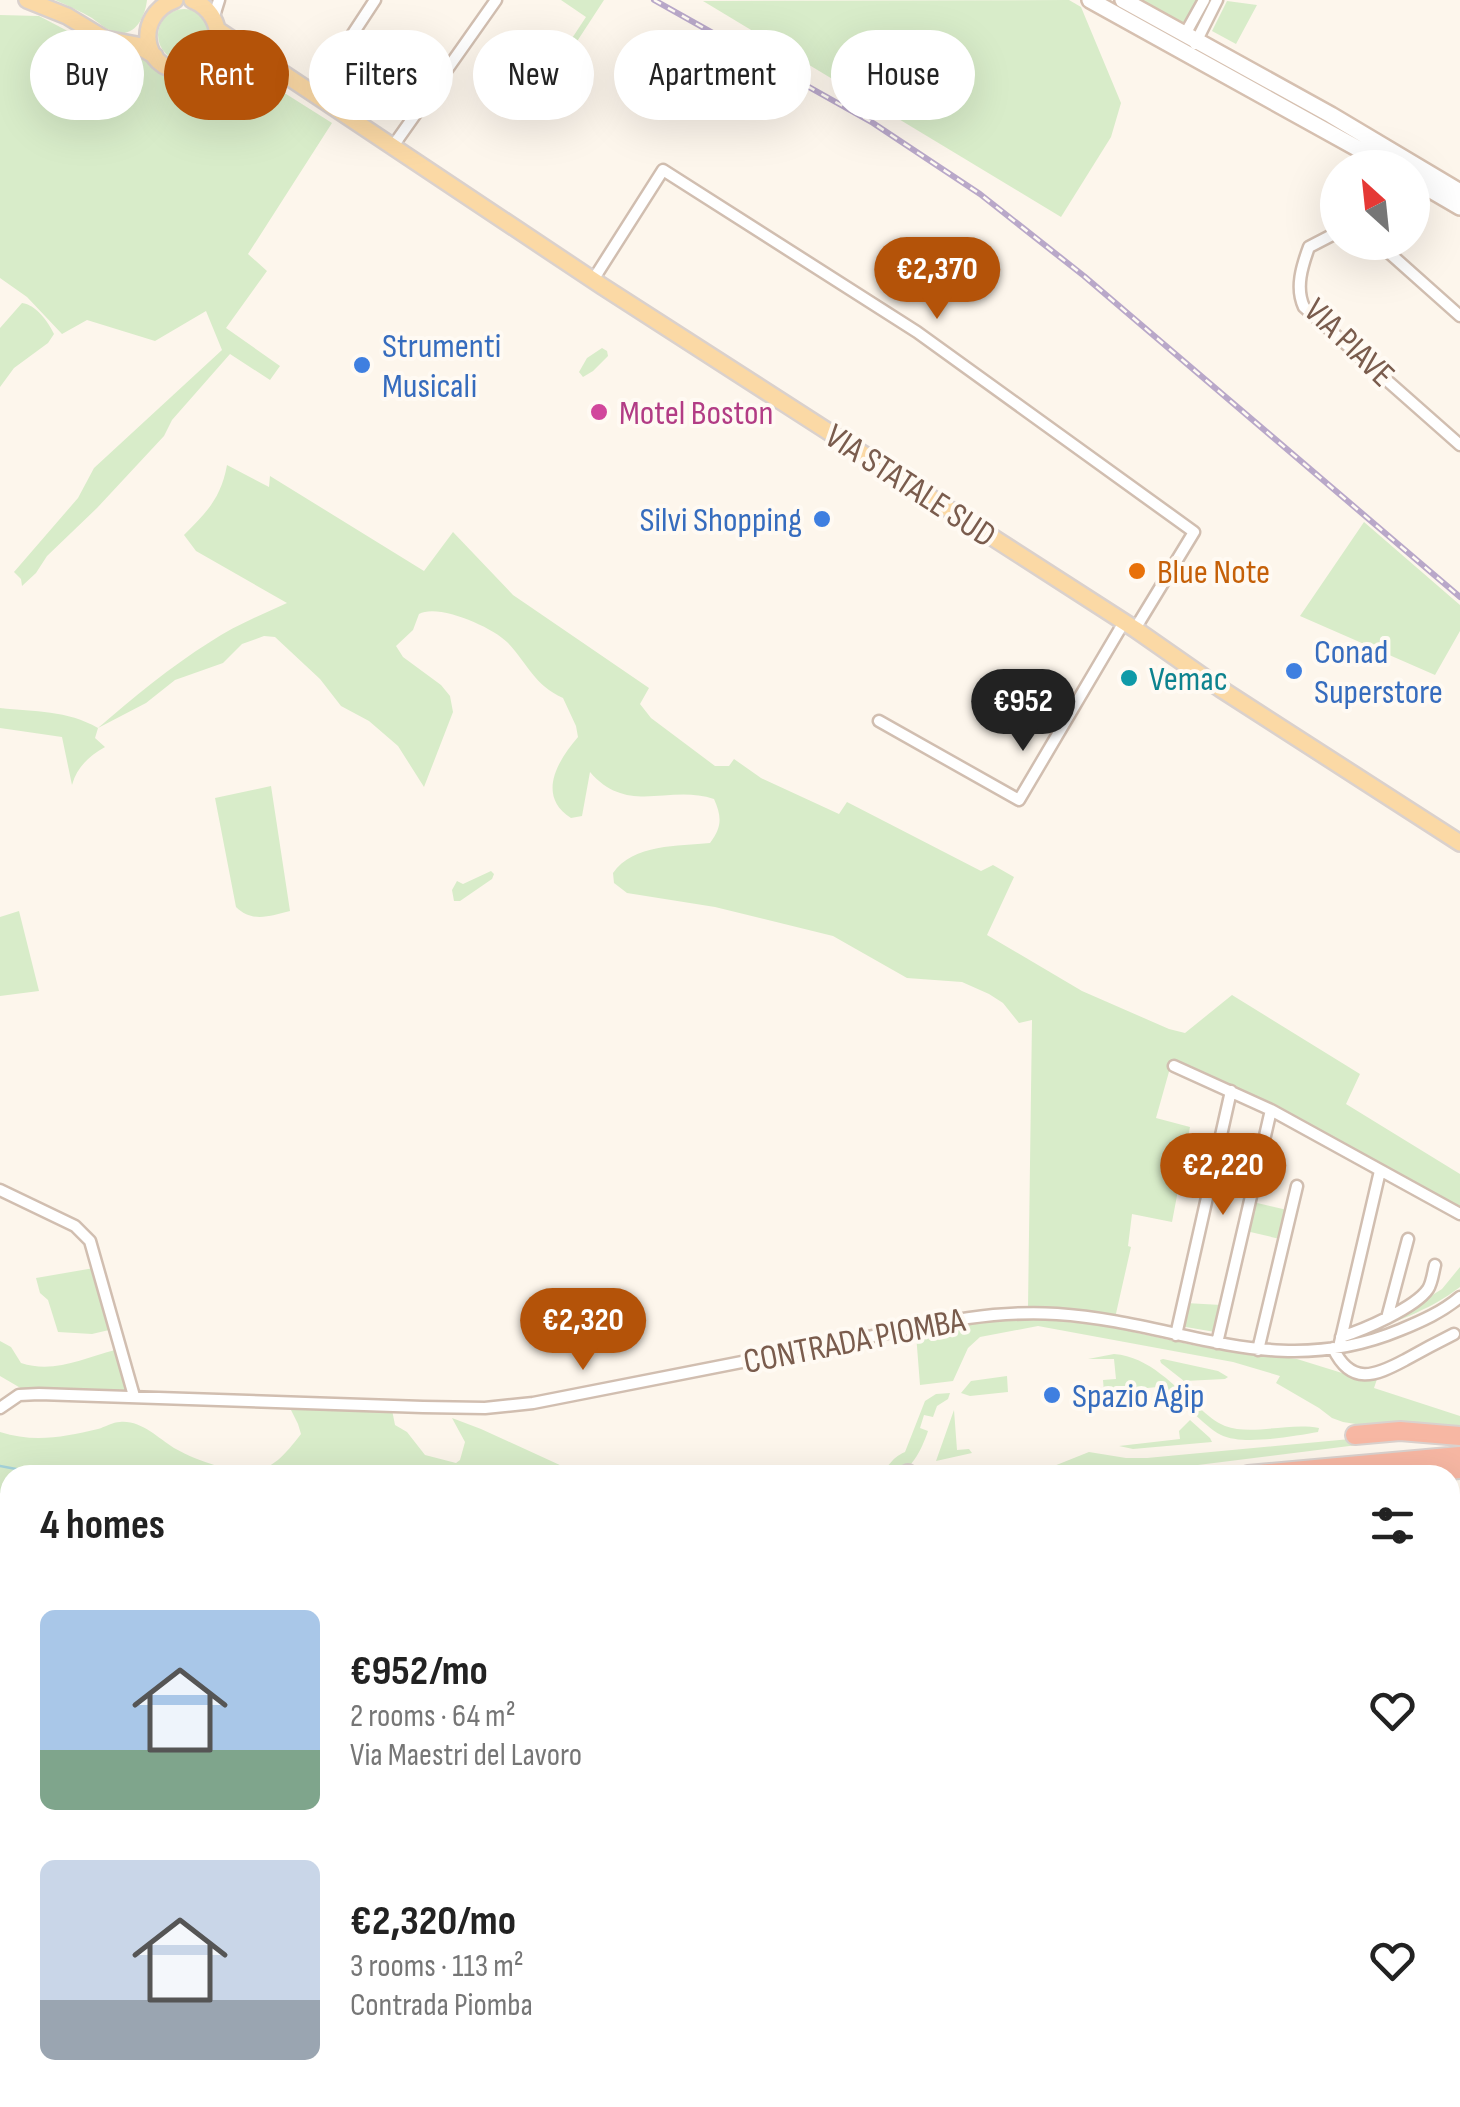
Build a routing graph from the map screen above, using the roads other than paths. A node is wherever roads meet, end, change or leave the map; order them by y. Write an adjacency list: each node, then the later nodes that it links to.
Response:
1 (27, 0): 12 (main road)
2 (175, 0): 10 (main road)
3 (192, 0): 11 (main road, VIA STATALE SUD)
4 (376, 0): 13 (street)
5 (496, 0): 22 (street)
6 (1123, 0): 14 (street)
7 (1204, 0): 14 (street)
8 (1218, 0): 14 (street)
9 (1096, 2): 16 (street)
10 (152, 12): 17 (main road)
11 (217, 15)
12 (90, 30)
13 (356, 30)
14 (1191, 37): 16 (street); 20 (street)
15 (144, 49): 17 (main road)
16 (1184, 51): 19 (street)
17 (155, 56): 18 (main road)
18 (164, 62)
19 (1244, 84): 20 (street); 23 (street)
20 (1286, 90): 25 (street)
21 (354, 120): 22 (main road, VIA STATALE SUD)
22 (393, 146): 29 (main road, VIA STATALE SUD)
23 (1361, 150)
24 (1430, 190): 26 (street)
25 (1460, 192)
26 (1460, 207)
27 (1320, 242): 31 (street, VIA PIAVE)
28 (1397, 260): 30 (street)
29 (593, 280): 32 (main road, VIA STATALE SUD); 32 (street)
30 (1460, 316)
31 (1460, 445)
32 (1129, 626): 33 (street); 34 (main road, VIA STATALE SUD)
33 (879, 721)
34 (1460, 843)
35 (1174, 1066): 36 (street)
36 (1232, 1091): 37 (street); 47 (street)
37 (1271, 1110): 38 (street); 48 (street)
38 (1380, 1171): 41 (street); 49 (street)
39 (1297, 1186): 50 (street)
40 (0, 1190): 51 (street)
41 (1460, 1214)
42 (1408, 1239): 45 (street)
43 (1435, 1265): 45 (street)
44 (1460, 1297): 49 (street, CONTRADA PIOMBA)
45 (1387, 1318): 49 (street)
46 (1454, 1334): 49 (street)
47 (1176, 1335): 48 (street, CONTRADA PIOMBA); 51 (street, CONTRADA PIOMBA)
48 (1217, 1343): 50 (street, CONTRADA PIOMBA)
49 (1337, 1344): 50 (street, CONTRADA PIOMBA)
50 (1258, 1350)
51 (134, 1396): 52 (street, CONTRADA PIOMBA)
52 (0, 1408)
53 (1355, 1435): 54 (highway)
54 (1460, 1436)
55 (1460, 1456): 56 (highway)
56 (1360, 1465)

